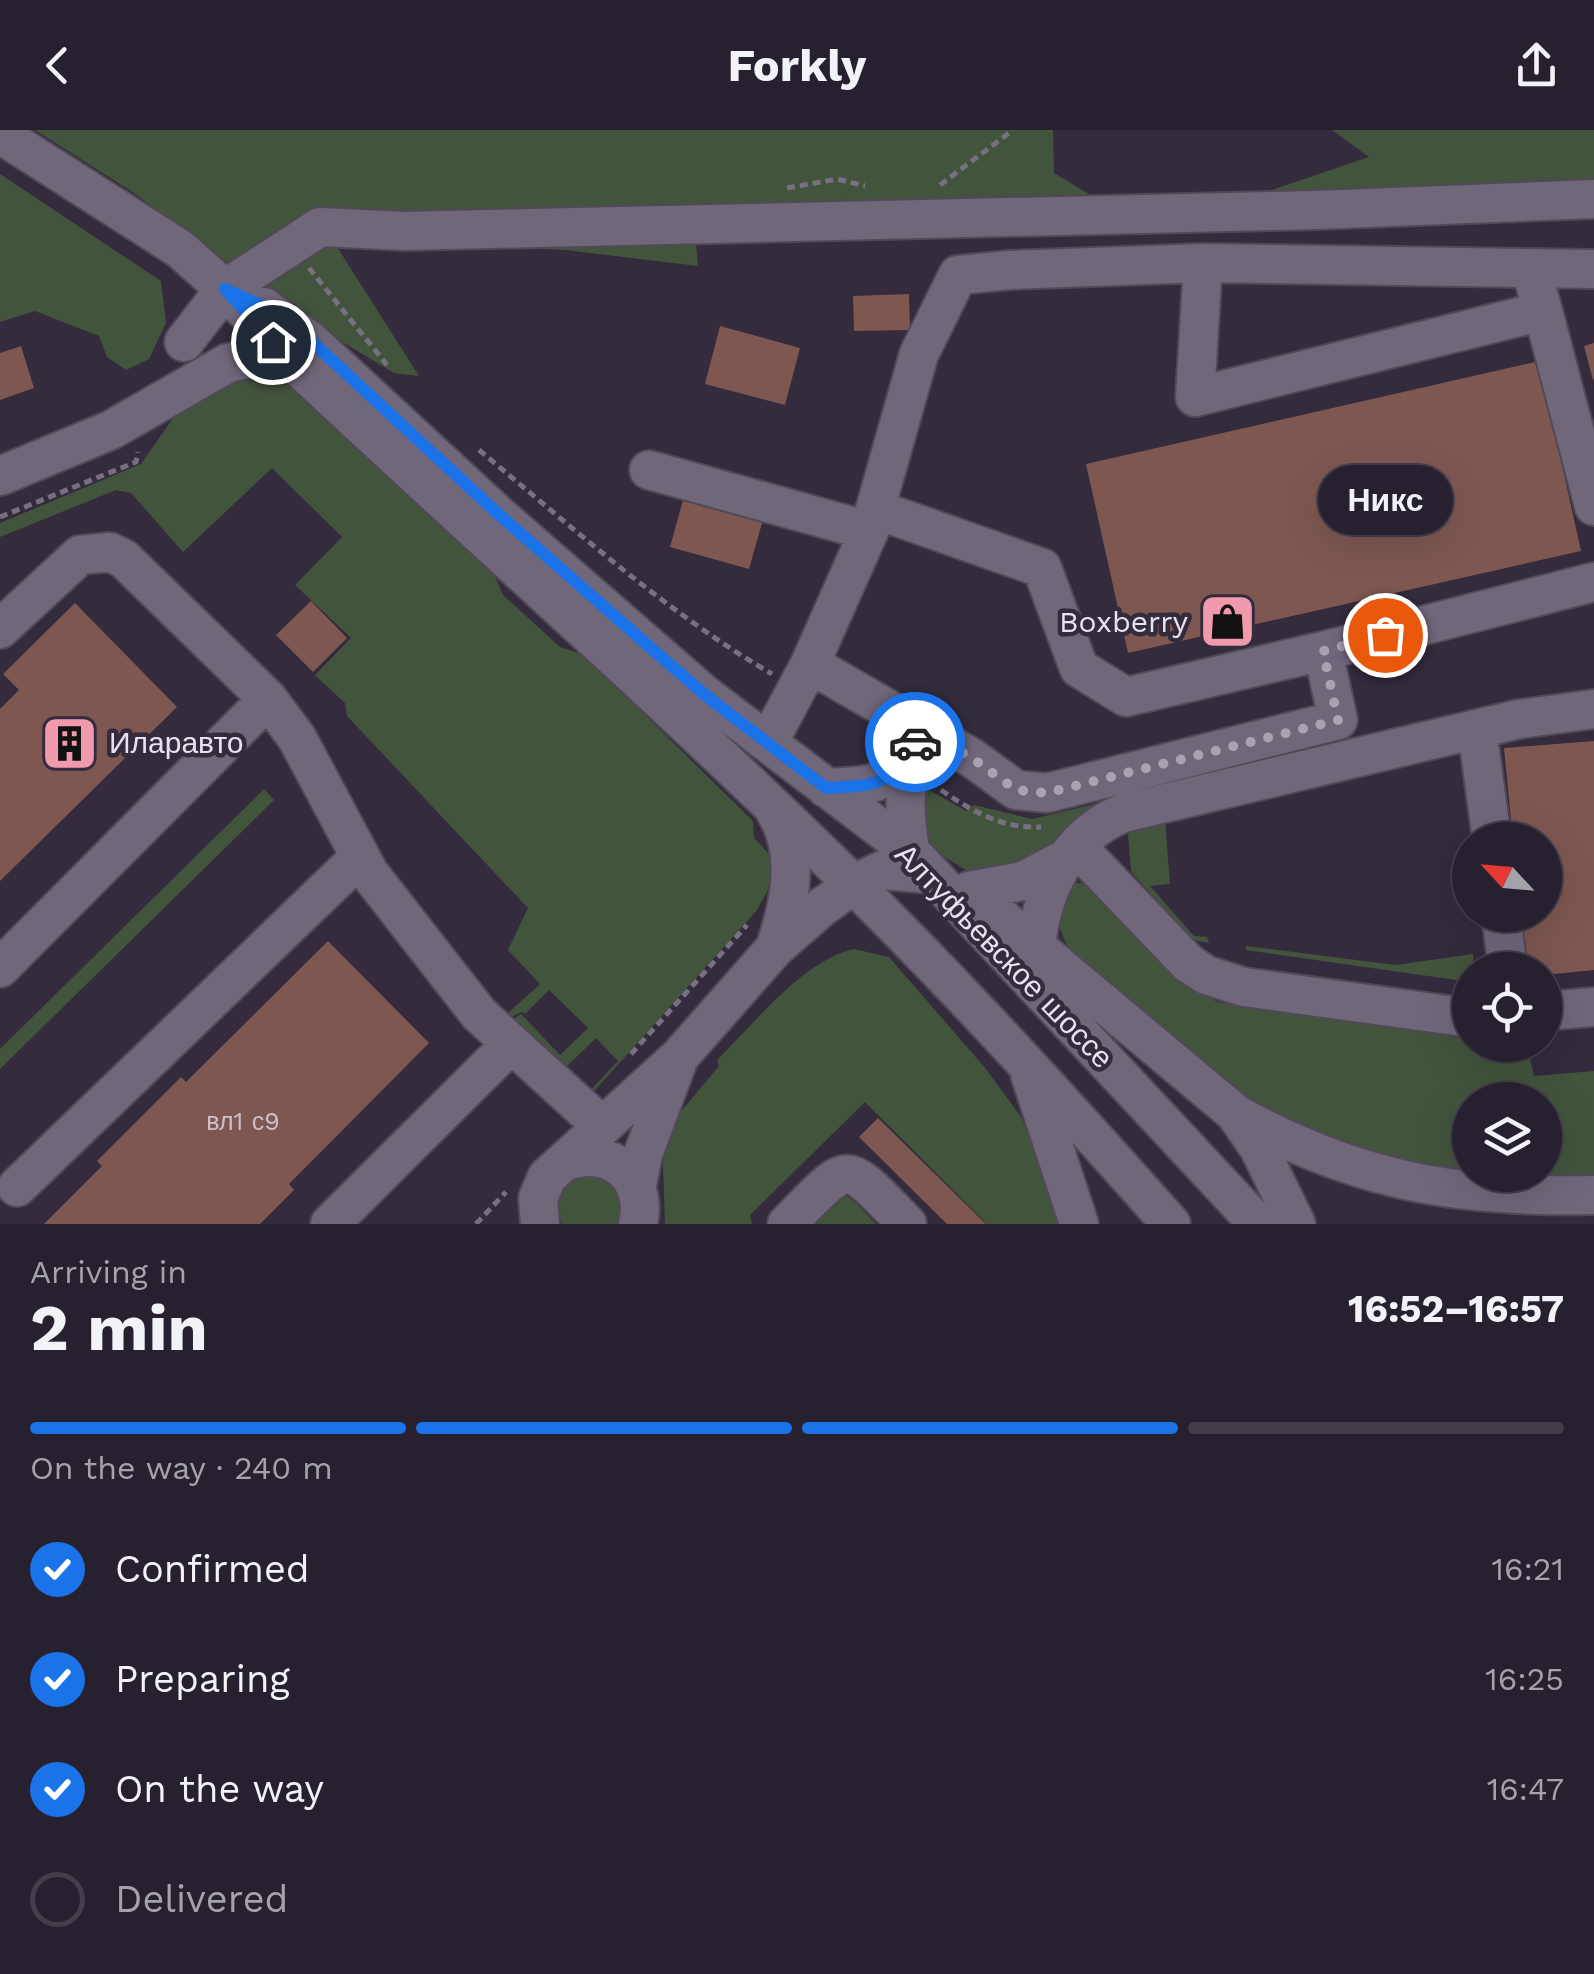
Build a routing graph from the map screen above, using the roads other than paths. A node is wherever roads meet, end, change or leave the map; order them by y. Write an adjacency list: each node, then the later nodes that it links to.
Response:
1 (0, 134): 3 (street, Алтуфьевское шоссе)
2 (1594, 198): 7 (street)
3 (180, 250): 7 (street, Алтуфьевское шоссе); 9 (street)
4 (1204, 263): 6 (street); 8 (street); 15 (street)
5 (1594, 269): 6 (street)
6 (1532, 270): 8 (street)
7 (225, 289): 9 (street); 10 (street, Алтуфьевское шоссе); 11 (street); 24 (street, Алтуфьевское шоссе)
8 (1542, 311): 14 (street)
9 (184, 342): 11 (street)
10 (290, 359): 11 (street); 26 (street, Алтуфьевское шоссе)
11 (162, 402): 13 (street)
12 (649, 470): 15 (street)
13 (0, 476)
14 (1594, 506)
15 (872, 520): 18 (street); 19 (street)
16 (1594, 582): 18 (street)
17 (0, 628): 20 (street)
18 (1323, 651): 23 (street)
19 (803, 676): 23 (street); 24 (street)
20 (268, 699): 29 (street); 35 (street)
21 (1594, 709): 22 (street)
22 (1478, 728): 27 (street); 28 (street)
23 (944, 742): 25 (street); 30 (street)
24 (768, 743): 25 (street, Алтуфьевское шоссе)
25 (826, 788): 30 (street, Алтуфьевское шоссе)
26 (770, 804): 31 (street, Алтуфьевское шоссе); 33 (street)
27 (1490, 822)
28 (1070, 854): 32 (street); 34 (street); 38 (street)
29 (360, 857): 39 (street); 46 (street)
30 (920, 863): 31 (street); 32 (street); 56 (street, Алтуфьевское шоссе)
31 (854, 884): 33 (street); 41 (street, Алтуфьевское шоссе)
32 (970, 891): 34 (street)
33 (762, 935): 40 (street)
34 (1036, 948): 42 (street)
35 (0, 968)
36 (1594, 1007): 37 (street)
37 (1562, 1010)
38 (1452, 1016)
39 (512, 1044): 43 (street); 48 (street)
40 (680, 1056): 43 (street); 45 (street)
41 (1026, 1062): 54 (street); 55 (street, Алтуфьевское шоссе)
42 (1236, 1114): 47 (street); 57 (street)
43 (601, 1125): 44 (street)
44 (540, 1176): 45 (street); 49 (street); 50 (street)
45 (637, 1185): 51 (street)
46 (6, 1187)
47 (1594, 1196)
48 (330, 1224)
49 (513, 1224)
50 (540, 1224)
51 (638, 1224)
52 (787, 1224): 53 (street)
53 (907, 1224)
54 (1079, 1224)
55 (1172, 1224)
56 (1258, 1224)
57 (1296, 1224)

